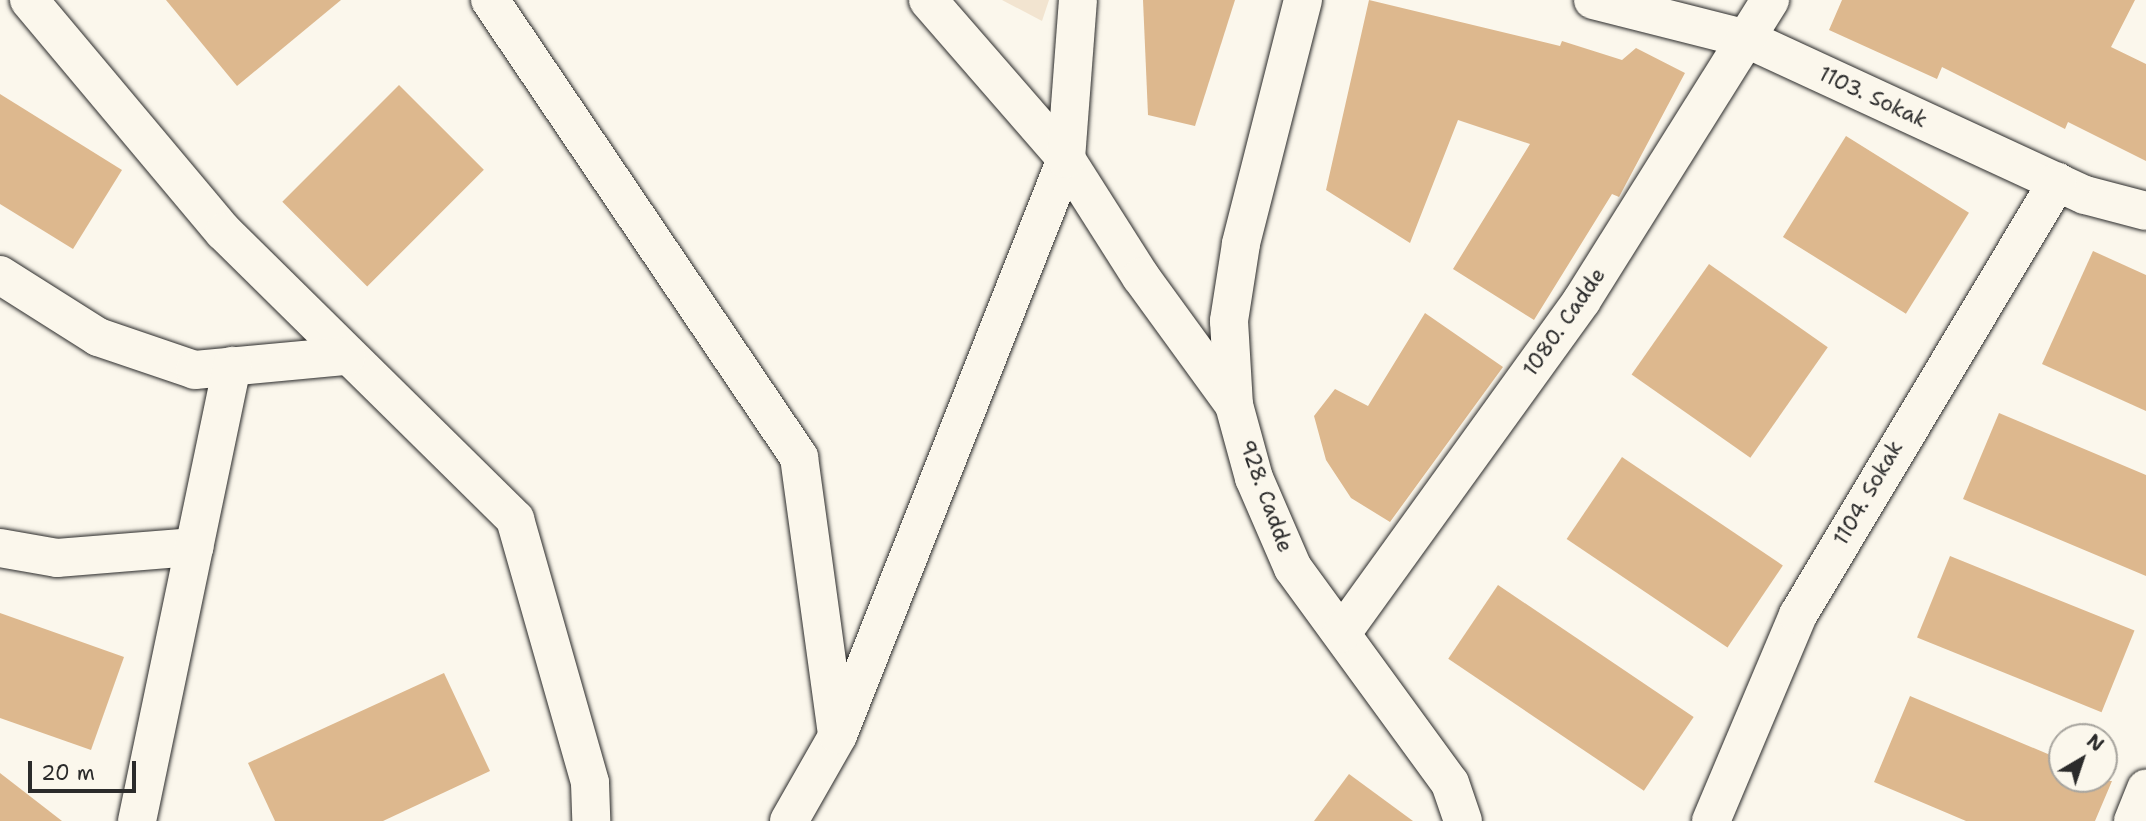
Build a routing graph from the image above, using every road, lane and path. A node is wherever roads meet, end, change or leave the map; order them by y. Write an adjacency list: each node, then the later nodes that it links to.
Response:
1 (29, 0): 13 (street)
2 (490, 0): 19 (street)
3 (928, 0): 9 (street)
4 (1077, 0): 9 (street)
5 (1303, 0): 15 (street, 928. Cadde)
6 (1594, 0): 8 (street, 1103. Sokak)
7 (1770, 0): 8 (street, 1080. Cadde)
8 (1747, 39): 10 (street, 1103. Sokak); 18 (street, 1080. Cadde)
9 (1066, 159): 15 (street); 19 (street)
10 (2057, 182): 11 (street, 1103. Sokak); 25 (street, 1104. Sokak)
11 (2146, 211)
12 (0, 275): 14 (street)
13 (346, 356): 14 (street); 22 (street)
14 (232, 366): 16 (street)
15 (1234, 405): 18 (street, 928. Cadde)
16 (195, 547): 17 (street); 21 (street)
17 (0, 548)
18 (1342, 634): 24 (street, 928. Cadde)
19 (838, 736): 23 (street)
20 (2146, 789): 26 (street)
21 (137, 821)
22 (591, 821)
23 (789, 821)
24 (1463, 821)
25 (1711, 821)
26 (2133, 821)

